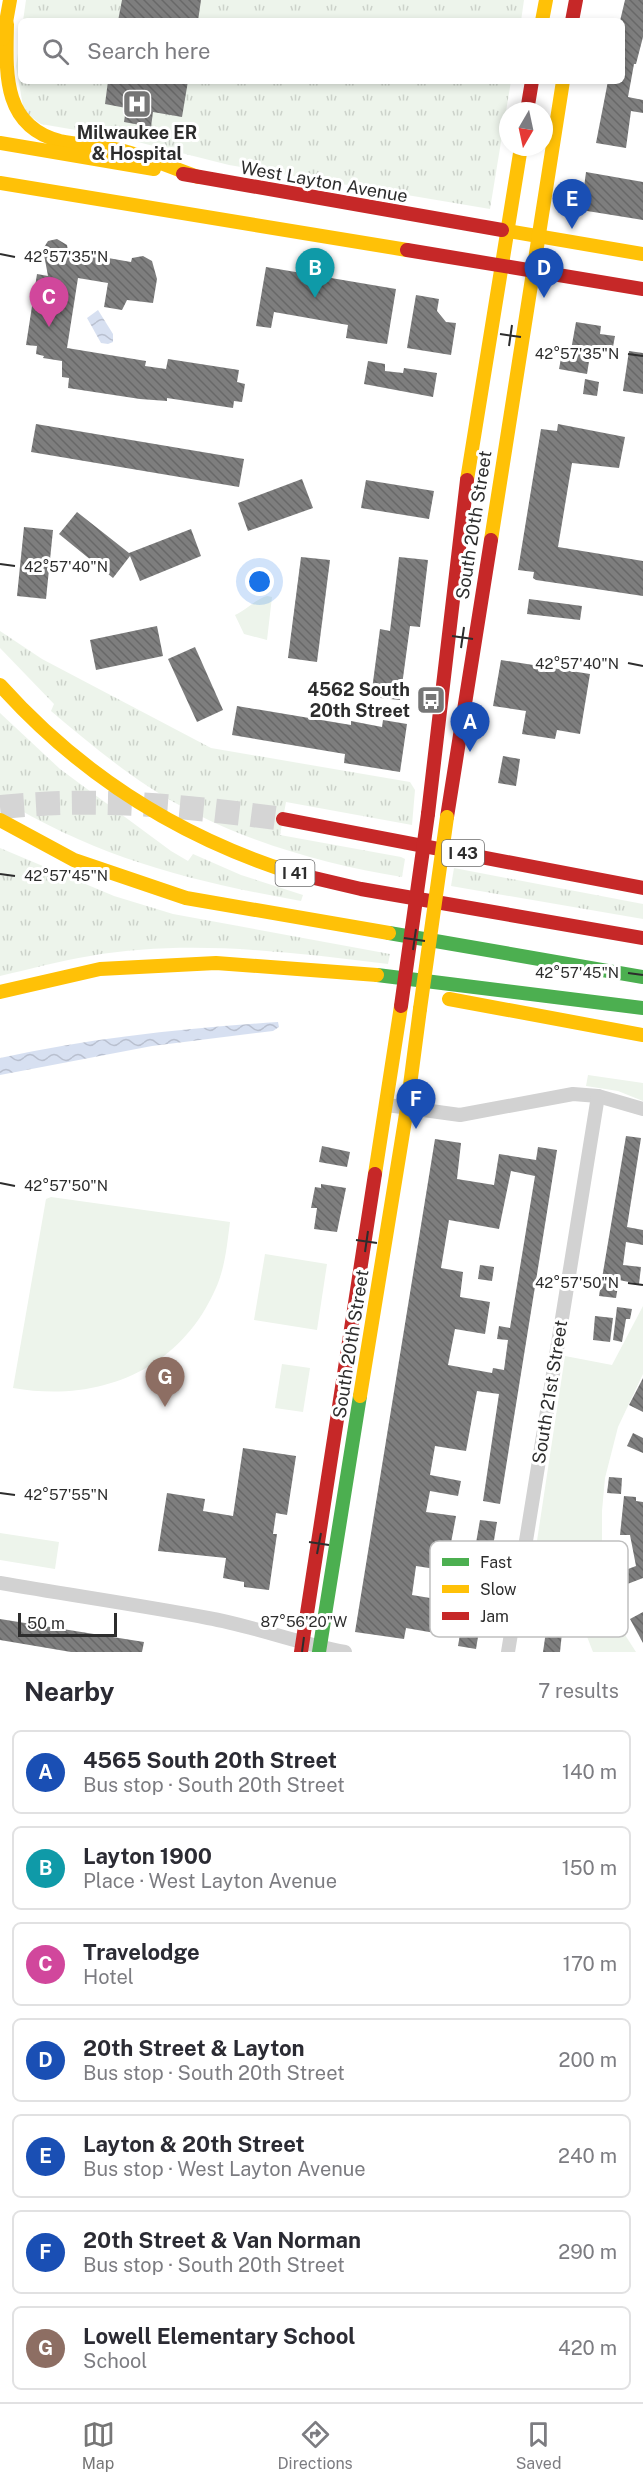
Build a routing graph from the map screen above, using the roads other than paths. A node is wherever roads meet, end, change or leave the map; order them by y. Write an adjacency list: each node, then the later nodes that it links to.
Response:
1 (10, 0): 6 (main road)
2 (546, 0): 4 (main road)
3 (576, 0): 5 (main road)
4 (543, 18)
5 (573, 18)
6 (7, 24): 7 (main road); 13 (main road)
7 (0, 55)
8 (532, 84): 10 (main road)
9 (563, 84): 16 (main road, South 20th Street)
10 (528, 102)
11 (0, 143): 13 (main road, West Layton Avenue)
12 (520, 156): 15 (main road, South 20th Street)
13 (198, 177): 15 (main road, West Layton Avenue)
14 (0, 183): 18 (main road)
15 (507, 231): 16 (main road, West Layton Avenue); 18 (main road, South 20th Street)
16 (538, 236): 17 (main road, West Layton Avenue); 19 (main road, South 20th Street)
17 (643, 254)
18 (502, 266): 19 (main road); 22 (main road, South 20th Street)
19 (533, 272): 20 (main road); 23 (main road, South 20th Street)
20 (643, 289)
21 (0, 685): 27 (main road, I 41)
22 (440, 714): 23 (main road); 34 (main road, South 20th Street, bridge)
23 (463, 717): 35 (main road, South 20th Street, bridge)
24 (283, 819): 26 (main road, I 43)
25 (0, 820): 29 (main road)
26 (643, 888)
27 (643, 938)
28 (336, 972): 30 (main road); 31 (main road); 32 (main road)
29 (643, 977)
30 (0, 992)
31 (643, 1008)
32 (643, 1035)
33 (598, 1096): 35 (street); 36 (street); 37 (street, South 21st Street)
34 (387, 1105): 35 (street); 40 (main road, South 20th Street)
35 (407, 1108): 41 (main road, South 20th Street)
36 (643, 1109)
37 (526, 1541)
38 (0, 1584): 40 (street)
39 (510, 1637): 43 (street, South 21st Street)
40 (302, 1647): 41 (street)
41 (319, 1650): 42 (street)
42 (345, 1652)
43 (508, 1652)

